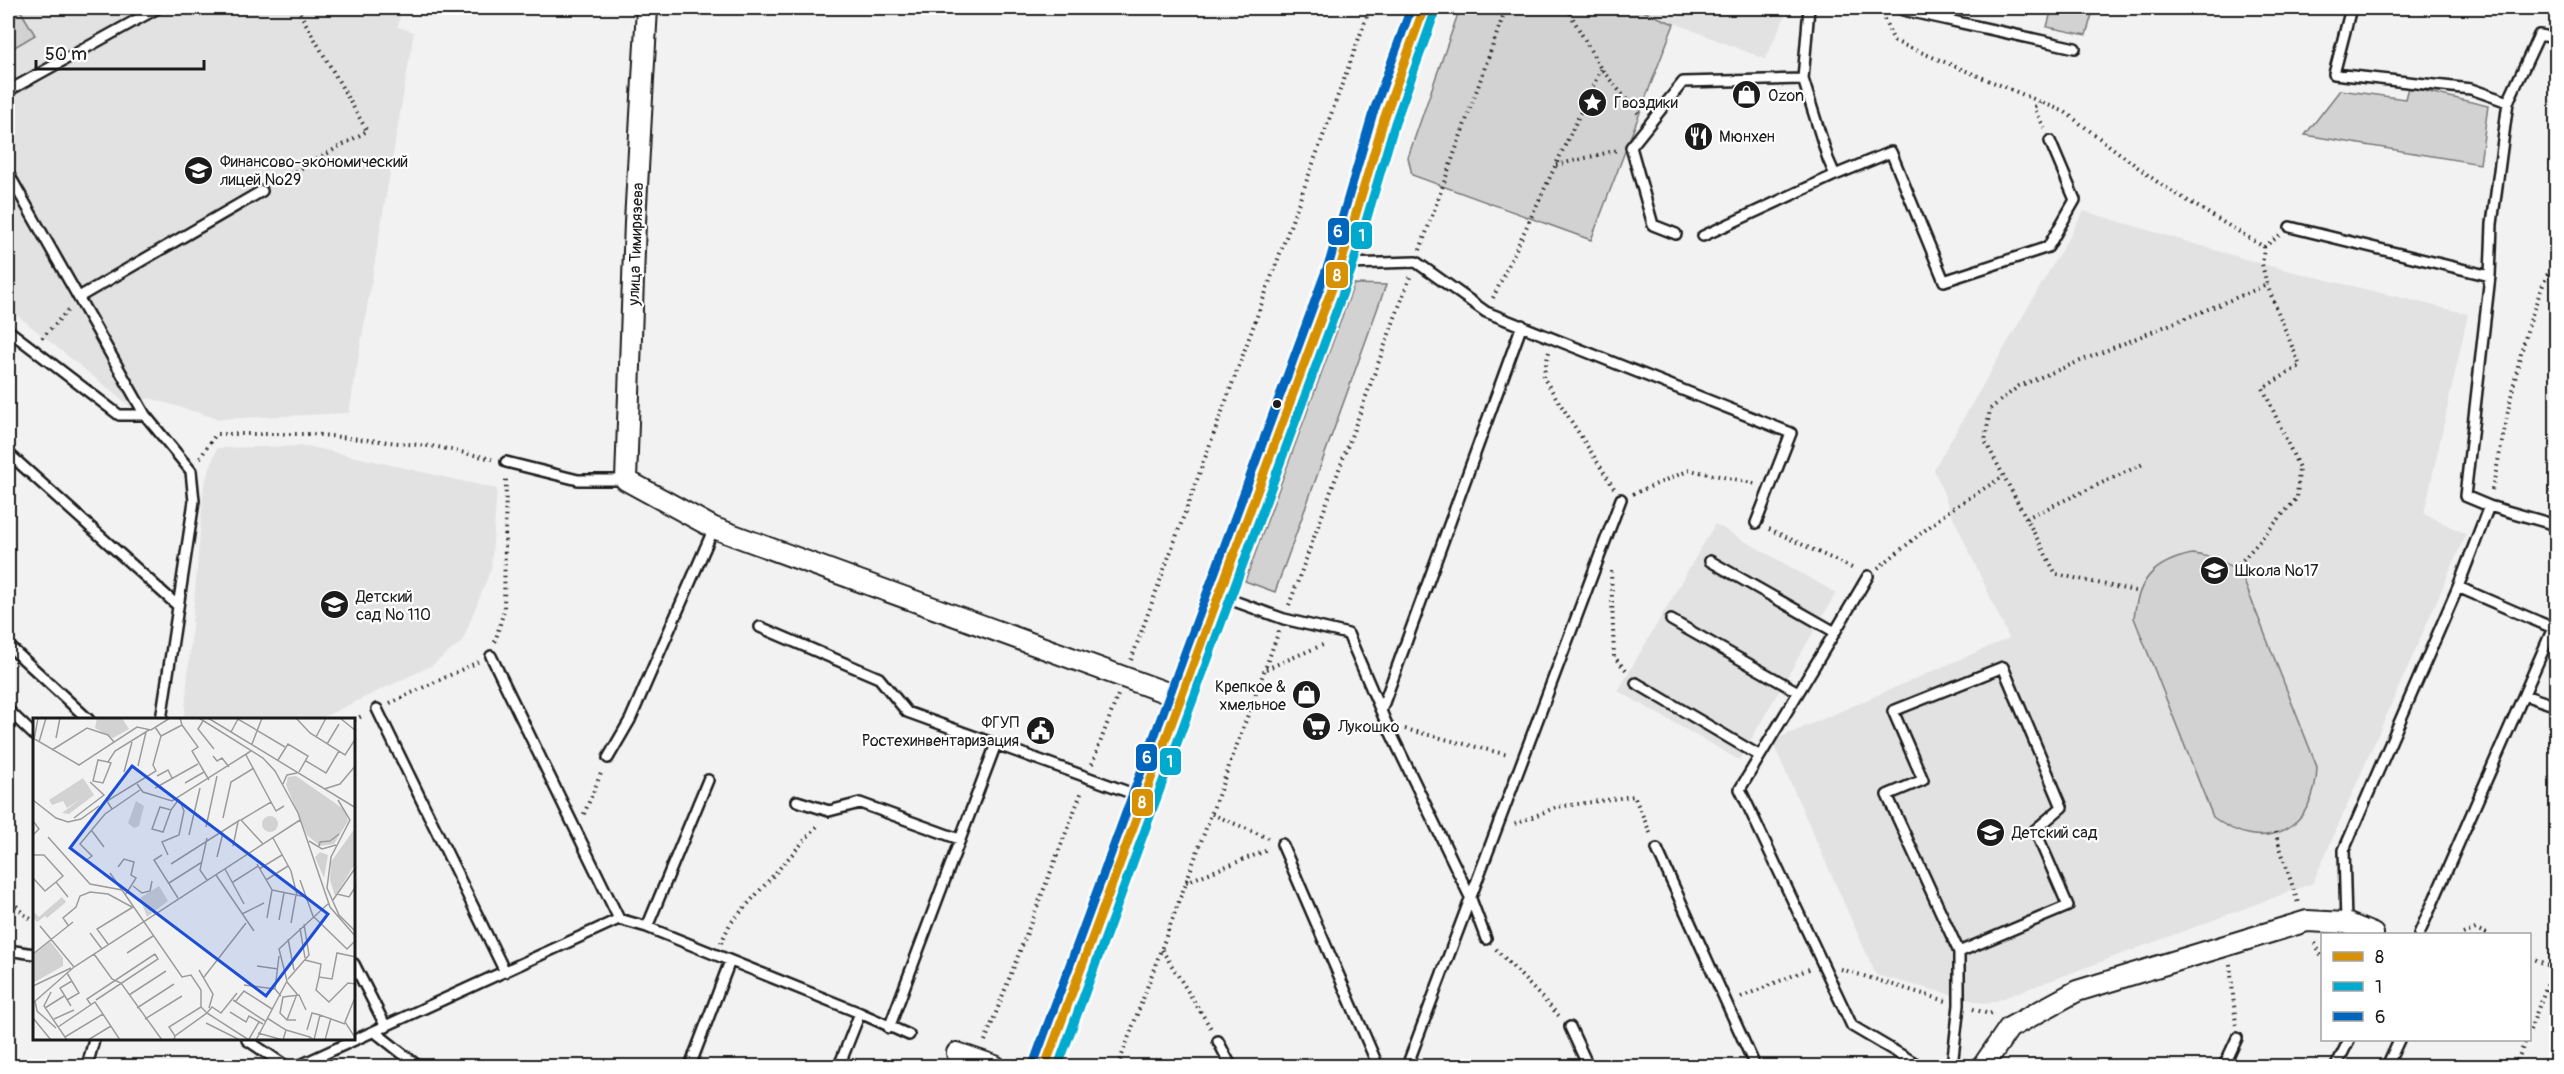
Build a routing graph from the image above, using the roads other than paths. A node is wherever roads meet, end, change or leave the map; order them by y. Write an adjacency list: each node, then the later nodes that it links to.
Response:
1 (158, 8): 10 (lane)
2 (647, 8): 27 (street, улица Тимирязева)
3 (1424, 8): 19 (main road)
4 (1809, 8): 9 (lane)
5 (1900, 8): 8 (lane)
6 (2351, 8): 11 (lane)
7 (2556, 38): 11 (lane)
8 (2075, 48)
9 (1803, 79): 14 (lane); 17 (lane)
10 (8, 91)
11 (2508, 102): 20 (lane)
12 (2050, 141): 14 (lane)
13 (8, 173): 21 (lane)
14 (1835, 175): 18 (lane)
15 (262, 191): 21 (lane)
16 (2290, 227): 20 (lane)
17 (1676, 234)
18 (1703, 236)
19 (1341, 264): 22 (lane); 36 (main road)
20 (2490, 276): 29 (lane)
21 (79, 297): 24 (lane)
22 (1522, 325): 30 (lane); 50 (lane)
23 (8, 330): 24 (lane)
24 (145, 415): 37 (lane)
25 (8, 453): 37 (lane)
26 (506, 462): 27 (lane)
27 (626, 480): 32 (street)
28 (1621, 498): 63 (lane)
29 (2488, 506): 31 (lane); 35 (lane)
30 (1756, 523)
31 (2556, 525)
32 (714, 528): 46 (street); 56 (lane)
33 (1710, 561): 40 (lane)
34 (1868, 576): 40 (lane)
35 (2458, 587): 45 (lane); 65 (lane)
36 (1219, 596): 46 (main road); 50 (lane)
37 (178, 606): 52 (lane)
38 (1671, 620): 44 (lane)
39 (760, 627): 54 (lane)
40 (1835, 632): 44 (lane)
41 (8, 645): 51 (lane)
42 (491, 656): 64 (lane)
43 (1636, 682): 55 (lane)
44 (1798, 692): 55 (lane)
45 (2524, 695): 47 (lane); 68 (lane)
46 (1181, 698): 58 (main road)
47 (2556, 706)
48 (377, 709): 75 (lane)
49 (8, 710): 53 (lane)
50 (1381, 711): 63 (lane)
51 (87, 718)
52 (161, 718)
53 (33, 734)
54 (996, 744): 58 (lane); 60 (lane)
55 (1760, 756): 104 (lane)
56 (608, 758)
57 (708, 780): 66 (lane)
58 (1144, 798): 98 (main road)
59 (796, 801): 60 (lane)
60 (959, 839): 79 (lane)
61 (1282, 844): 100 (lane)
62 (1657, 849): 103 (lane)
63 (1472, 899): 69 (lane); 101 (lane)
64 (619, 920): 66 (lane); 75 (lane)
65 (2346, 922): 67 (street); 106 (street)
66 (647, 927): 73 (lane)
67 (2371, 933)
68 (2419, 933)
69 (1486, 939)
70 (8, 950): 72 (lane)
71 (1959, 952): 71 (lane); 105 (lane)
72 (33, 954)
73 (730, 961): 76 (lane); 96 (lane)
74 (356, 968): 77 (lane)
75 (505, 972): 77 (lane)
76 (860, 1013): 79 (lane); 97 (lane)
77 (386, 1027): 80 (lane)
78 (1570, 1027): 102 (lane)
79 (889, 1028): 81 (lane)
80 (375, 1032): 83 (lane); 95 (lane)
81 (909, 1035)
82 (2237, 1038): 107 (lane)
83 (356, 1040)
84 (94, 1041): 92 (lane)
85 (248, 1041): 93 (lane)
86 (355, 1041): 94 (lane)
87 (1218, 1041): 99 (lane)
88 (2348, 1041): 108 (lane)
89 (2399, 1041): 109 (lane)
90 (957, 1053): 91 (street)
91 (986, 1063)
92 (87, 1066)
93 (286, 1066)
94 (298, 1066)
95 (418, 1066)
96 (690, 1066)
97 (839, 1066)
98 (1045, 1066)
99 (1231, 1066)
100 (1378, 1066)
101 (1407, 1066)
102 (1588, 1066)
103 (1755, 1066)
104 (1920, 1066)
105 (1952, 1066)
106 (1983, 1066)
107 (2224, 1066)
108 (2336, 1066)
109 (2387, 1066)

